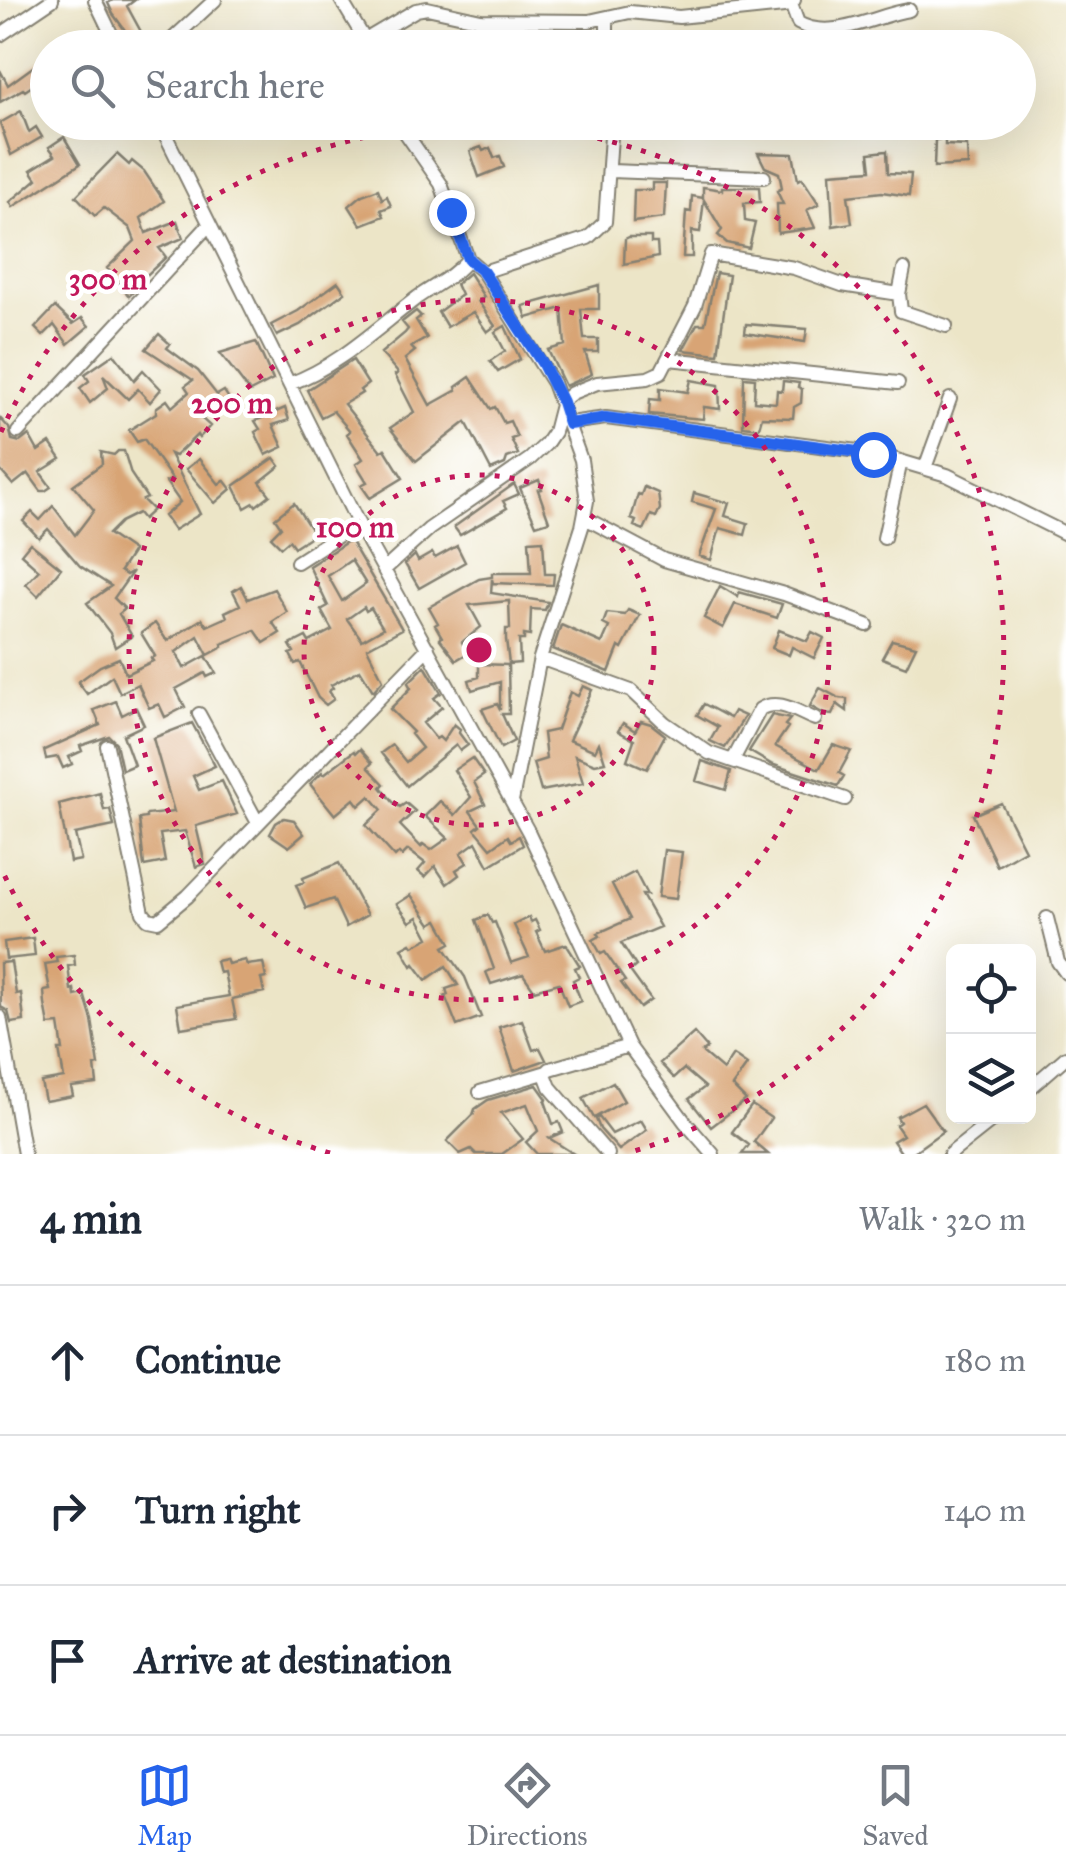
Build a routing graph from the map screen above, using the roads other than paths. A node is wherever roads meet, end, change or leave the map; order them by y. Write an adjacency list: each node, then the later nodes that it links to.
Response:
1 (52, 0): 13 (street)
2 (95, 0): 8 (street)
3 (214, 0): 9 (street)
4 (341, 0): 10 (street)
5 (793, 2): 6 (street); 7 (street)
6 (910, 10)
7 (606, 20): 11 (street); 12 (street)
8 (109, 30)
9 (182, 30)
10 (360, 30)
11 (390, 30)
12 (607, 30)
13 (0, 34)
14 (167, 140): 19 (street)
15 (410, 140): 20 (street)
16 (612, 140): 17 (street)
17 (611, 172): 18 (street); 22 (street)
18 (764, 177)
19 (209, 226): 27 (street); 31 (street)
20 (468, 259): 22 (street); 27 (street)
21 (904, 270): 23 (street)
22 (483, 272): 29 (street)
23 (899, 294): 24 (street); 25 (street)
24 (946, 326)
25 (668, 359): 26 (street); 29 (street)
26 (898, 383)
27 (289, 384): 35 (street)
28 (950, 398): 33 (street)
29 (562, 402): 30 (street); 39 (street)
30 (569, 424): 32 (street); 34 (street)
31 (18, 432)
32 (901, 462): 33 (street); 37 (street)
33 (925, 468): 36 (street)
34 (585, 518): 40 (street); 42 (street)
35 (358, 522): 38 (street); 39 (street)
36 (1066, 534)
37 (884, 538)
38 (297, 562)
39 (385, 568): 41 (street)
40 (867, 624)
41 (428, 648): 48 (street); 49 (street)
42 (540, 658): 46 (street); 48 (street)
43 (199, 714): 49 (street)
44 (815, 719): 46 (street)
45 (107, 746): 49 (street)
46 (733, 760): 47 (street)
47 (845, 799)
48 (512, 801): 53 (street)
49 (258, 823)
50 (1046, 918): 51 (street)
51 (1066, 973)
52 (0, 1016): 59 (street)
53 (629, 1046): 55 (street); 61 (street)
54 (1065, 1062): 56 (street)
55 (546, 1072): 57 (street); 60 (street)
56 (1036, 1084)
57 (480, 1092)
58 (988, 1124): 62 (street)
59 (24, 1154)
60 (608, 1154)
61 (713, 1154)
62 (950, 1154)

